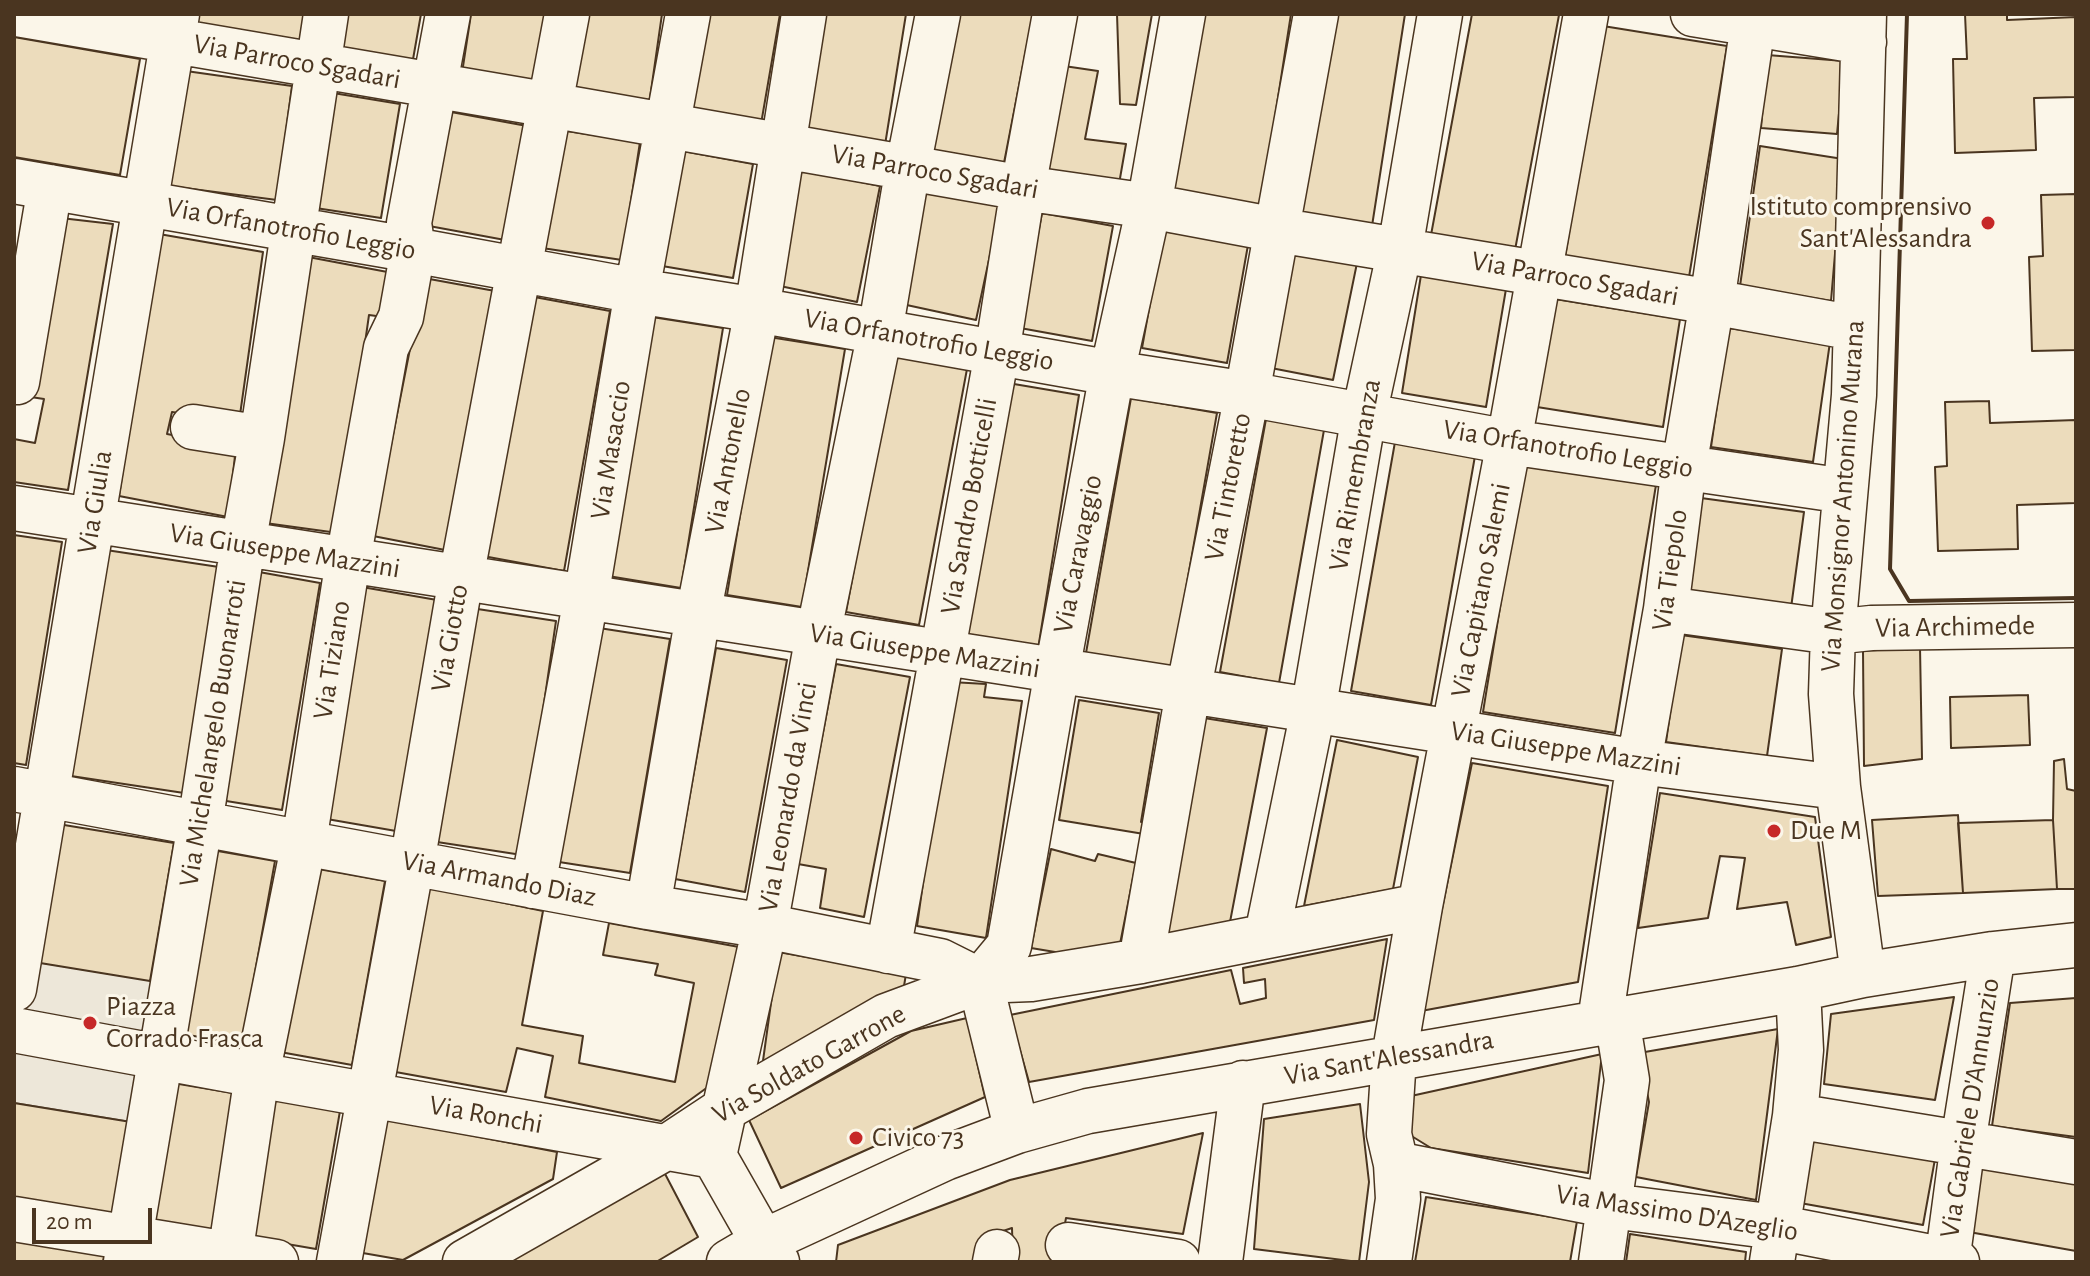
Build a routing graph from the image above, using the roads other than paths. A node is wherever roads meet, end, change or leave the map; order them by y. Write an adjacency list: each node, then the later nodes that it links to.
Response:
1 (17, 14): 15 (street, Via Parroco Sgadari)
2 (326, 14): 17 (street, Via Michelangelo Buonarroti)
3 (448, 14): 18 (street, Via Tiziano)
4 (567, 14): 19 (street, Via Giotto)
5 (688, 14): 20 (street, Via Masaccio)
6 (804, 14): 21 (street, Via Antonello)
7 (938, 14): 22 (street, Via Leonardo da Vinci)
8 (1055, 14): 24 (street, Via Sandro Botticelli)
9 (1183, 14): 26 (street, Via Caravaggio)
10 (1316, 14): 28 (street, Via Tintoretto)
11 (1440, 14): 29 (street, Via Rimembranza)
12 (1586, 14): 32 (street, Via Capitano Salemi)
13 (1693, 14): 14 (street)
14 (1753, 24): 16 (street); 34 (street, Via Tiepolo)
15 (174, 27): 17 (street, Via Parroco Sgadari); 25 (street, Via Giulia)
16 (1864, 28): 36 (street, Via Monsignor Antonino Murana)
17 (318, 67): 18 (street, Via Parroco Sgadari); 27 (street, Via Michelangelo Buonarroti)
18 (435, 85): 19 (street, Via Parroco Sgadari); 30 (street, Via Tiziano)
19 (550, 105): 20 (street, Via Parroco Sgadari); 31 (street, Via Giotto)
20 (668, 126): 21 (street, Via Parroco Sgadari); 33 (street, Via Masaccio)
21 (783, 146): 22 (street, Via Parroco Sgadari); 35 (street, Via Antonello)
22 (908, 167): 24 (street, Via Parroco Sgadari); 37 (street, Via Leonardo da Vinci)
23 (32, 184): 25 (street, Via Orfanotrofio Leggio); 40 (street)
24 (1023, 188): 26 (street, Via Parroco Sgadari); 38 (street, Via Sandro Botticelli)
25 (145, 204): 27 (street, Via Orfanotrofio Leggio); 49 (street, Via Giulia)
26 (1149, 206): 28 (street, Via Parroco Sgadari); 39 (street, Via Caravaggio)
27 (293, 230): 30 (street, Via Orfanotrofio Leggio); 44 (street, Via Michelangelo Buonarroti)
28 (1277, 230): 29 (street, Via Parroco Sgadari); 41 (street, Via Tintoretto)
29 (1400, 249): 32 (street, Via Parroco Sgadari); 42 (street, Via Rimembranza)
30 (413, 250): 31 (street, Via Orfanotrofio Leggio); 51 (street, Via Tiziano)
31 (520, 269): 33 (street, Via Orfanotrofio Leggio); 52 (street, Via Giotto)
32 (1540, 273): 34 (street, Via Parroco Sgadari); 45 (street, Via Capitano Salemi)
33 (637, 291): 35 (street, Via Orfanotrofio Leggio); 53 (street, Via Masaccio)
34 (1712, 302): 36 (street, Via Parroco Sgadari); 46 (street, Via Tiepolo)
35 (757, 310): 37 (street, Via Orfanotrofio Leggio); 55 (street, Via Antonello)
36 (1855, 328): 47 (street, Via Monsignor Antonino Murana)
37 (880, 332): 38 (street, Via Orfanotrofio Leggio); 58 (street, Via Leonardo da Vinci)
38 (997, 353): 39 (street, Via Orfanotrofio Leggio); 59 (street, Via Sandro Botticelli)
39 (1112, 373): 41 (street, Via Orfanotrofio Leggio); 60 (street, Via Caravaggio)
40 (17, 382)
41 (1247, 394): 42 (street, Via Orfanotrofio Leggio); 61 (street, Via Tintoretto)
42 (1364, 415): 45 (street, Via Orfanotrofio Leggio); 62 (street, Via Rimembranza)
43 (193, 427): 44 (street)
44 (262, 438): 50 (street, Via Michelangelo Buonarroti)
45 (1509, 442): 46 (street, Via Orfanotrofio Leggio); 63 (street, Via Capitano Salemi)
46 (1684, 467): 47 (street, Via Orfanotrofio Leggio); 54 (street, Via Tiepolo)
47 (1845, 491): 57 (street, Via Monsignor Antonino Murana)
48 (14, 508): 49 (street, Via Giuseppe Mazzini)
49 (92, 521): 50 (street, Via Giuseppe Mazzini); 66 (street, Via Giulia)
50 (243, 544): 51 (street, Via Giuseppe Mazzini); 67 (street, Via Michelangelo Buonarroti)
51 (348, 560): 52 (street, Via Giuseppe Mazzini); 68 (street, Via Tiziano)
52 (461, 578): 53 (street, Via Giuseppe Mazzini); 69 (street, Via Giotto)
53 (586, 598): 55 (street, Via Giuseppe Mazzini); 70 (street, Via Masaccio)
54 (1666, 609): 57 (street, Via Archimede); 64 (street, Via Tiepolo)
55 (698, 615): 58 (street, Via Giuseppe Mazzini); 73 (street, Via Antonello)
56 (2076, 625): 57 (street, Via Archimede)
57 (1833, 632): 65 (street, Via Monsignor Antonino Murana)
58 (818, 635): 59 (street, Via Giuseppe Mazzini); 74 (street, Via Leonardo da Vinci)
59 (942, 653): 60 (street, Via Giuseppe Mazzini); 77 (street, Via Sandro Botticelli)
60 (1057, 671): 61 (street, Via Giuseppe Mazzini); 81 (street, Via Caravaggio)
61 (1188, 692): 62 (street, Via Giuseppe Mazzini); 79 (street, Via Tintoretto)
62 (1313, 711): 63 (street, Via Giuseppe Mazzini); 75 (street, Via Rimembranza)
63 (1453, 732): 64 (street, Via Giuseppe Mazzini); 72 (street, Via Capitano Salemi)
64 (1639, 762): 65 (street, Via Giuseppe Mazzini); 84 (street, Via Tiepolo)
65 (1838, 787): 80 (street, Via Monsignor Antonino Murana)
66 (30, 792): 67 (street, Via Armando Diaz); 71 (street, Via Giulia)
67 (200, 824): 68 (street, Via Armando Diaz); 86 (street, Via Michelangelo Buonarroti)
68 (304, 842): 69 (street, Via Armando Diaz); 88 (street, Via Tiziano)
69 (412, 863): 70 (street, Via Armando Diaz); 90 (street, Via Giotto)
70 (533, 886): 73 (street, Via Armando Diaz)
71 (22, 897): 82 (street, Via Giulia)
72 (1420, 906): 75 (street, Via Soldato Garrone); 87 (street, Via Capitano Salemi)
73 (648, 907): 74 (street, Via Armando Diaz)
74 (765, 926): 77 (street, Via Armando Diaz); 91 (street, Via Leonardo da Vinci)
75 (1267, 935): 79 (street, Via Soldato Garrone)
76 (2076, 945): 78 (street, Via Sant'Alessandra)
77 (888, 951): 81 (street, Via Armando Diaz)
78 (1993, 954): 80 (street, Via Sant'Alessandra); 94 (street, Via Gabriele D'Annunzio)
79 (1141, 961): 81 (street, Via Soldato Garrone)
80 (1863, 975): 83 (street, Via Sant'Alessandra)
81 (980, 981): 91 (street, Via Soldato Garrone); 93 (street)
82 (14, 989)
83 (1798, 989): 84 (street, Via Sant'Alessandra); 92 (street)
84 (1608, 1020): 87 (street, Via Sant'Alessandra); 99 (street, Via Tiepolo)
85 (14, 1030): 86 (street, Via Ronchi)
86 (161, 1056): 88 (street, Via Ronchi); 103 (street, Via Michelangelo Buonarroti)
87 (1394, 1057): 89 (street, Via Sant'Alessandra); 98 (street, Via Capitano Salemi)
88 (257, 1075): 90 (street, Via Ronchi); 105 (street, Via Tiziano)
89 (1243, 1083): 93 (street, Via Sant'Alessandra); 110 (street)
90 (370, 1094): 95 (street, Via Ronchi); 107 (street, Via Giotto)
91 (726, 1108): 95 (street, Via Soldato Garrone); 96 (street, Via Leonardo da Vinci)
92 (1795, 1116): 94 (street); 101 (street)
93 (1017, 1131): 104 (street, Via Sant'Alessandra)
94 (1963, 1143): 97 (street); 113 (street, Via Gabriele D'Annunzio)
95 (667, 1147): 96 (street, Via Ronchi); 108 (street, Via Soldato Garrone)
96 (714, 1156): 104 (street)
97 (2076, 1162)
98 (1396, 1164): 99 (street, Via Massimo D'Azeglio); 111 (street, Via Capitano Salemi)
99 (1611, 1206): 101 (street, Via Massimo D'Azeglio); 112 (street, Via Tiepolo)
100 (14, 1219): 103 (street)
101 (1774, 1244): 113 (street, Via Massimo D'Azeglio)
102 (1068, 1245): 109 (street)
103 (128, 1250): 105 (street)
104 (756, 1255)
105 (229, 1259): 106 (street)
106 (276, 1262)
107 (339, 1262)
108 (465, 1262)
109 (1178, 1262)
110 (1220, 1262)
111 (1389, 1262)
112 (1601, 1262)
113 (1951, 1262)

